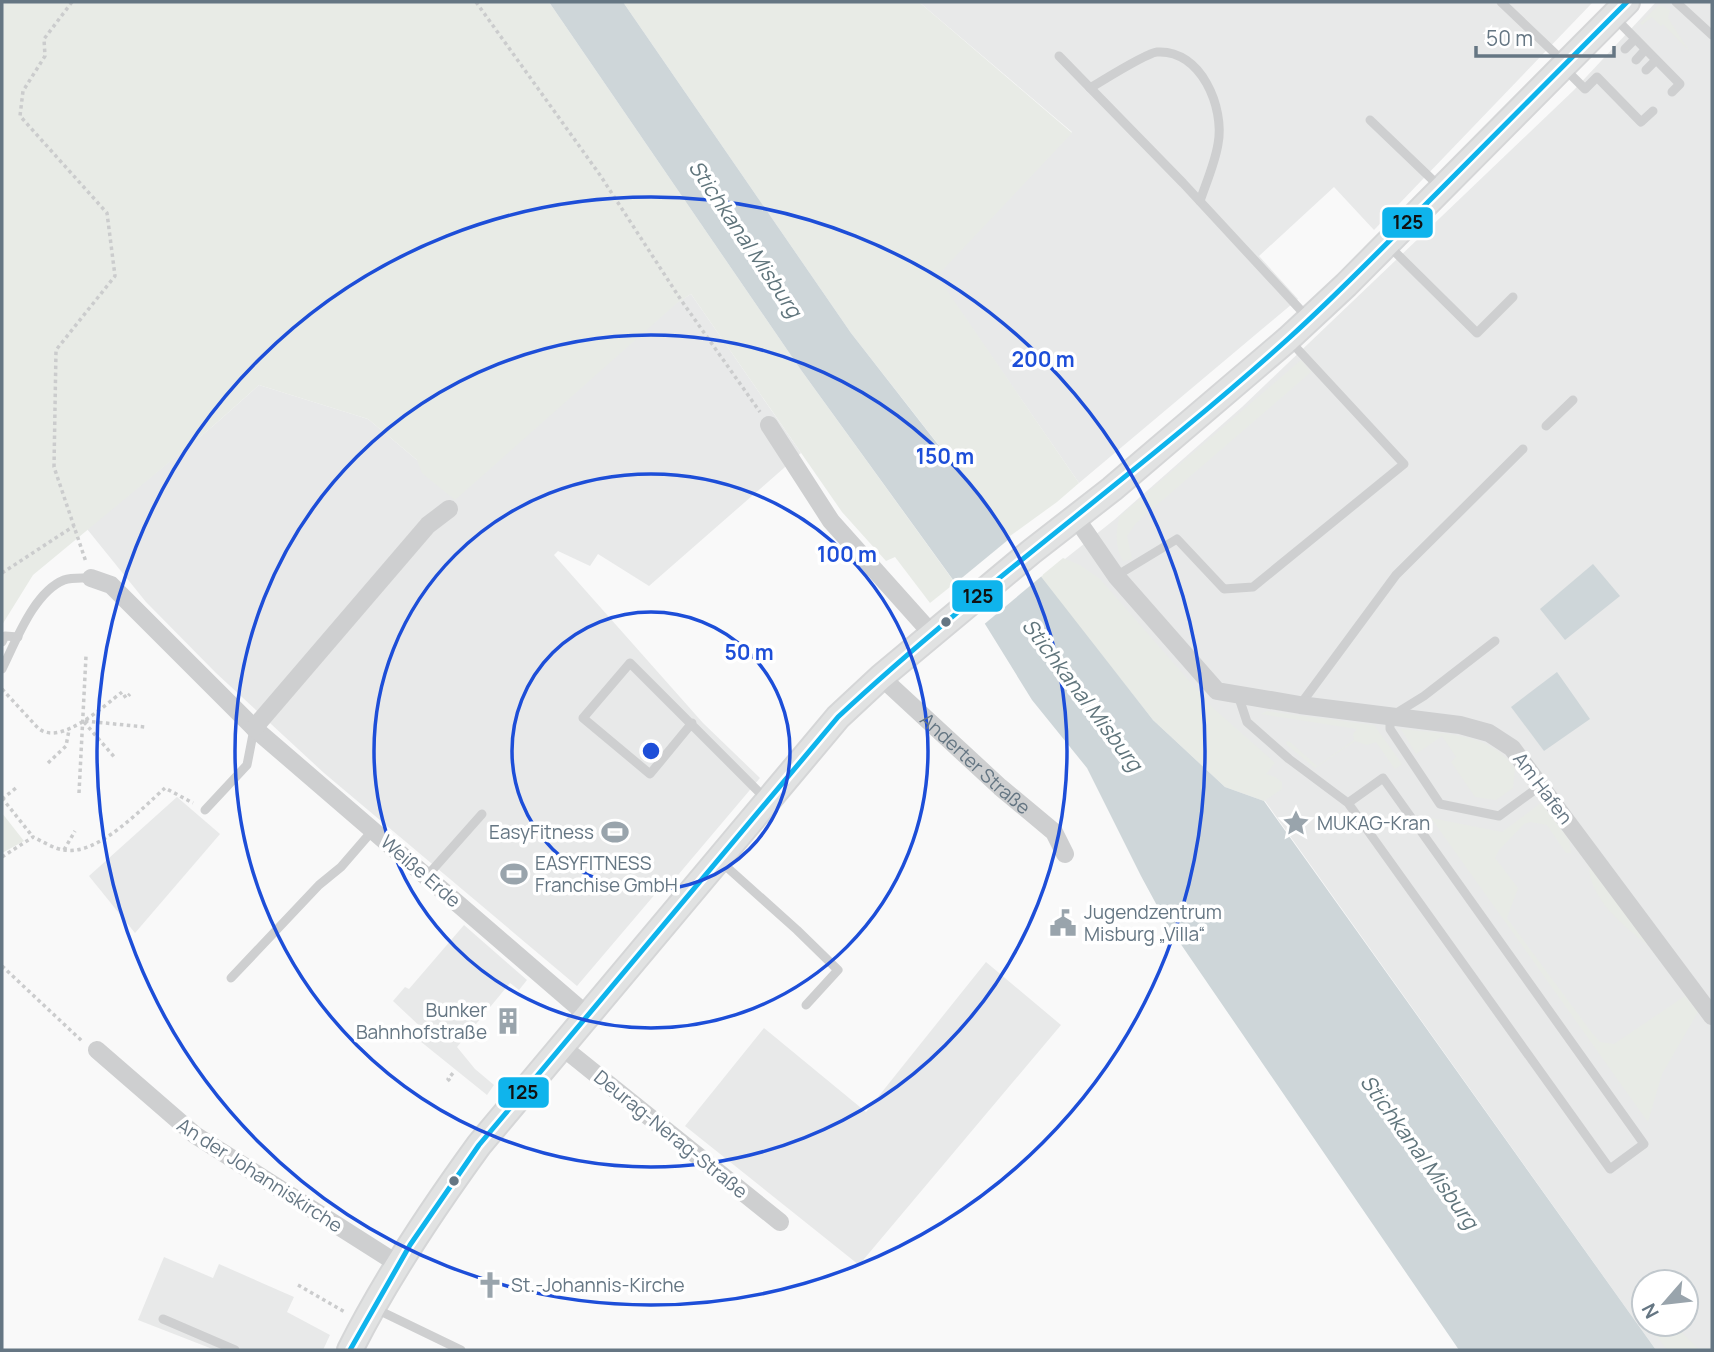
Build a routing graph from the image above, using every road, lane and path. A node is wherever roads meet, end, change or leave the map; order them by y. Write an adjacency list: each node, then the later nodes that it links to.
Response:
1 (72, 2): 31 (path)
2 (476, 2): 26 (path)
3 (1502, 2): 13 (lane)
4 (1676, 2): 6 (lane)
5 (1620, 9): 7 (lane); 13 (main road)
6 (1712, 35)
7 (1635, 39): 8 (lane); 9 (lane)
8 (1625, 49)
9 (1645, 50): 11 (lane); 12 (lane)
10 (1059, 56): 15 (lane)
11 (1636, 60)
12 (1656, 60): 14 (lane); 16 (lane)
13 (1564, 65): 17 (lane); 19 (main road)
14 (1646, 70)
15 (1090, 88): 20 (lane); 20 (lane)
16 (1672, 92)
17 (1653, 111)
18 (1370, 120): 19 (lane)
19 (1442, 188): 21 (main road)
20 (1200, 201): 23 (lane)
21 (1387, 243): 22 (lane); 23 (main road)
22 (1513, 297)
23 (1309, 319): 24 (main road)
24 (1288, 340): 30 (main road); 33 (lane)
25 (1573, 400): 27 (lane)
26 (769, 425): 35 (street)
27 (1546, 426)
28 (1523, 449): 45 (lane)
29 (449, 509): 50 (street)
30 (1076, 517): 33 (street, Am Hafen); 35 (main road)
31 (74, 526): 32 (path); 34 (path)
32 (2, 573)
33 (1116, 576): 44 (street, Am Hafen)
34 (91, 578): 36 (lane); 50 (street, Weiße Erde)
35 (933, 635): 41 (main road)
36 (18, 637): 38 (lane); 40 (lane)
37 (1495, 641): 46 (lane)
38 (2, 642)
39 (86, 656): 47 (path)
40 (2, 669)
41 (881, 677): 58 (main road); 66 (street, Anderter Straße)
42 (2, 689): 51 (path)
43 (130, 694): 47 (path)
44 (1238, 695): 45 (street, Am Hafen); 59 (lane)
45 (1300, 705): 46 (street, Am Hafen)
46 (1390, 717): 54 (street, Am Hafen); 54 (lane)
47 (83, 721): 49 (path); 51 (path); 52 (path); 56 (path)
48 (692, 723): 48 (lane); 58 (lane)
49 (145, 727)
50 (254, 727): 60 (lane); 63 (street, Weiße Erde)
51 (69, 730): 53 (path)
52 (116, 759)
53 (48, 763)
54 (1542, 785): 74 (street, Am Hafen)
55 (16, 788): 57 (path)
56 (79, 793)
57 (2, 798): 64 (path)
58 (768, 800): 68 (main road)
59 (1348, 803): 59 (lane)
60 (205, 810): 65 (path)
61 (482, 814): 69 (lane)
62 (75, 831): 65 (path)
63 (373, 831): 69 (street, Weiße Erde); 71 (lane)
64 (33, 837): 65 (path); 67 (path)
65 (64, 850)
66 (1065, 854)
67 (2, 857)
68 (718, 859): 72 (lane); 73 (main road)
69 (427, 876): 73 (street, Weiße Erde)
70 (2, 966): 75 (path)
71 (231, 978)
72 (806, 1005)
73 (587, 1014): 76 (main road)
74 (1712, 1016)
75 (80, 1040)
76 (561, 1046): 80 (street, Deurag-Nerag-Straße); 81 (main road)
77 (97, 1050): 81 (street, An der Johanniskirche)
78 (453, 1073): 79 (path)
79 (450, 1081)
80 (780, 1222)
81 (398, 1264): 83 (main road)
82 (298, 1285): 84 (path)
83 (373, 1307): 87 (main road); 88 (lane)
84 (348, 1314)
85 (163, 1319): 86 (lane)
86 (235, 1350)
87 (350, 1350)
88 (461, 1350)

